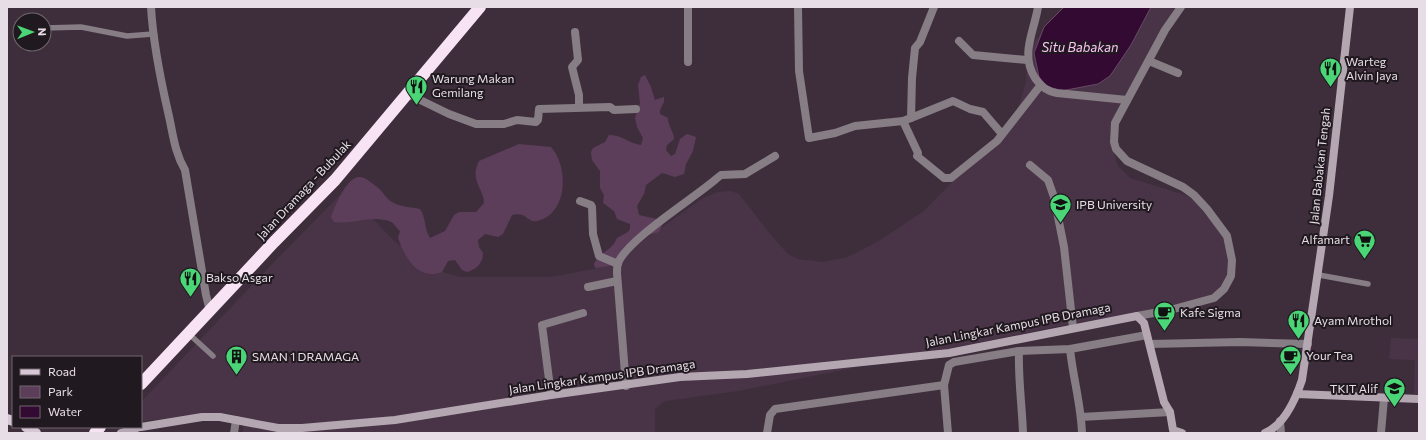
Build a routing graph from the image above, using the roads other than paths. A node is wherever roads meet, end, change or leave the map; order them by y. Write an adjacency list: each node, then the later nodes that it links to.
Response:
1 (150, 7): 11 (street)
2 (480, 7): 18 (highway, Jalan Dramaga - Bubulak)
3 (688, 7): 14 (street)
4 (798, 7): 23 (street)
5 (934, 7): 22 (street)
6 (1038, 7): 13 (street)
7 (1181, 7): 15 (street)
8 (1350, 7): 29 (street, Jalan Babakan Tengah)
9 (52, 28): 11 (lane)
10 (575, 32): 20 (street)
11 (153, 34): 33 (street)
12 (959, 41): 13 (street)
13 (1027, 60): 17 (street)
14 (688, 62)
15 (1149, 62): 16 (street); 19 (street)
16 (1178, 73)
17 (1040, 86): 19 (street); 24 (street)
18 (408, 94): 20 (street); 33 (highway, Jalan Dramaga - Bubulak)
19 (1127, 100): 35 (street)
20 (579, 107): 21 (street)
21 (636, 109)
22 (911, 118): 23 (street); 24 (street)
23 (903, 122): 24 (street)
24 (1002, 134)
25 (775, 156): 28 (street)
26 (1030, 165): 36 (street)
27 (580, 202): 28 (street)
28 (618, 264): 30 (street)
29 (1318, 275): 31 (lane); 40 (street, Jalan Babakan Tengah)
30 (617, 281): 32 (street); 46 (street)
31 (1368, 284)
32 (588, 287)
33 (210, 311): 37 (highway, Jalan Dramaga - Bubulak)
34 (583, 313): 48 (street)
35 (1137, 316): 36 (street, Jalan Lingkar Kampus IPB Dramaga); 38 (street)
36 (1073, 328): 46 (street, Jalan Lingkar Kampus IPB Dramaga)
37 (189, 334): 43 (lane); 44 (highway, Jalan Dramaga - Bubulak)
38 (1147, 335): 39 (street); 41 (street)
39 (1150, 344): 40 (street); 51 (street)
40 (1308, 344): 47 (street, Jalan Babakan Tengah)
41 (1070, 349): 42 (street); 52 (street)
42 (1019, 351): 45 (street); 62 (street)
43 (213, 356)
44 (142, 383)
45 (944, 385): 60 (street); 61 (street)
46 (626, 386): 48 (street, Jalan Lingkar Kampus IPB Dramaga)
47 (1298, 394): 49 (street); 54 (street, Jalan Babakan Tengah)
48 (551, 395): 53 (street, Jalan Lingkar Kampus IPB Dramaga)
49 (1384, 398): 50 (street); 67 (street)
50 (1419, 398)
51 (1170, 412): 52 (street); 57 (street)
52 (1081, 417): 63 (street)
53 (236, 420): 55 (street, Jalan Lingkar Kampus IPB Dramaga); 59 (street)
54 (1280, 420): 65 (street, Jalan Babakan Tengah); 66 (street)
55 (142, 427)
56 (138, 428): 58 (street, Jalan Lingkar Kampus IPB Dramaga)
57 (1172, 431): 64 (street)
58 (123, 433)
59 (234, 433)
60 (767, 433)
61 (948, 433)
62 (1023, 433)
63 (1082, 433)
64 (1182, 433)
65 (1265, 433)
66 (1281, 433)
67 (1381, 433)

